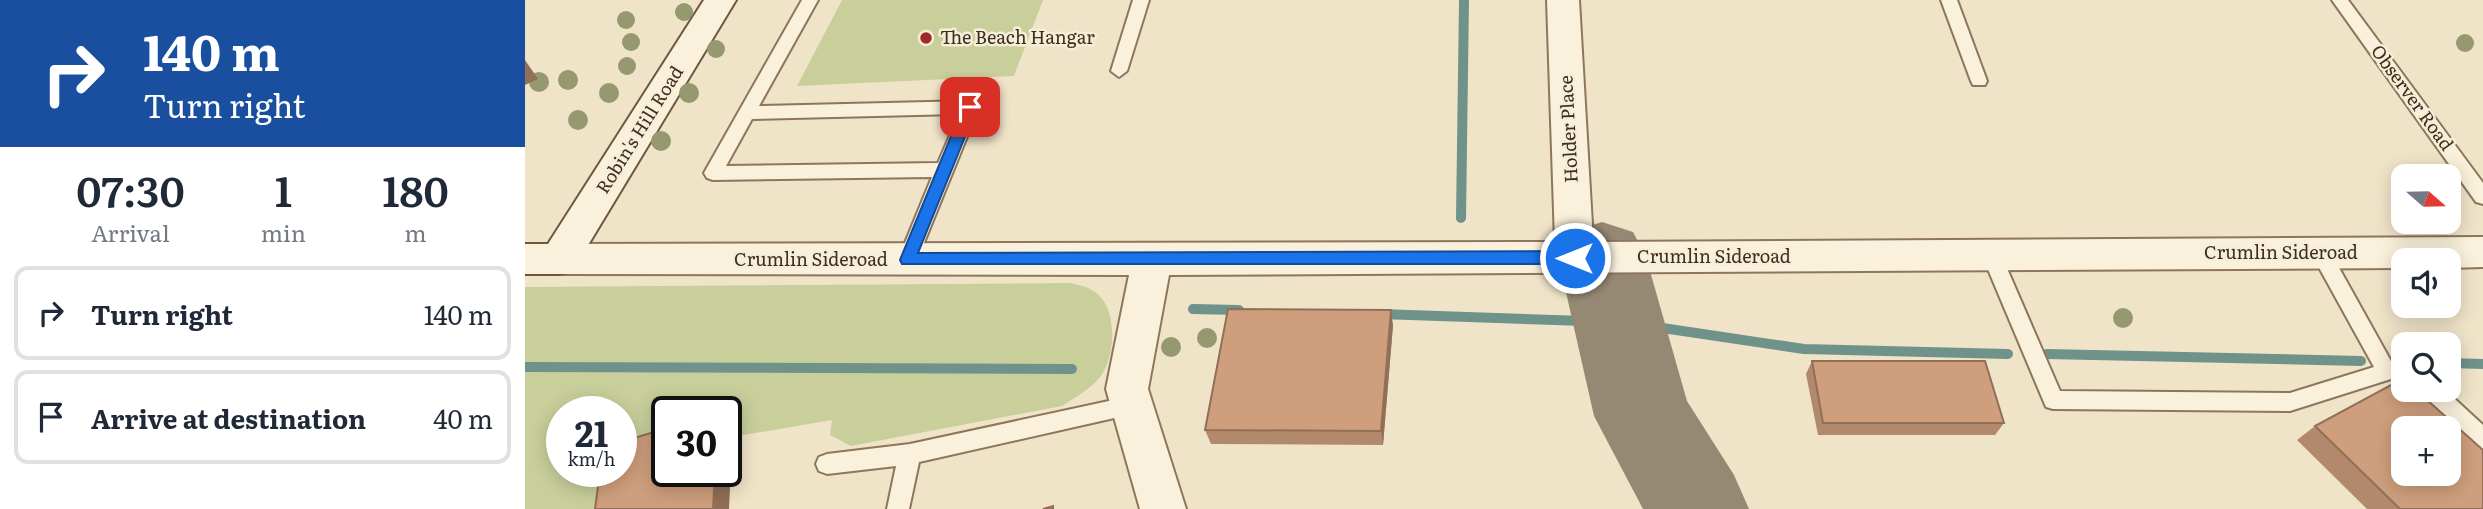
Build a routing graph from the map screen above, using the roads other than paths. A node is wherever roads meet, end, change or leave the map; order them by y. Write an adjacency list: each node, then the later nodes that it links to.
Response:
1 (720, 0): 16 (street, Robin's Hill Road)
2 (810, 0): 9 (lane)
3 (1141, 0): 7 (lane)
4 (1563, 0): 15 (street, Holder Place)
5 (1949, 0): 8 (lane)
6 (2340, 0): 11 (lane, Observer Road)
7 (1119, 71)
8 (1979, 81)
9 (747, 113): 10 (lane); 10 (lane)
10 (944, 170): 17 (lane)
11 (2483, 197)
12 (2483, 252): 13 (street, Crumlin Sideroad)
13 (2321, 253): 14 (street, Crumlin Sideroad); 19 (lane)
14 (1992, 255): 15 (street, Crumlin Sideroad); 20 (lane)
15 (1575, 258): 18 (street, Crumlin Sideroad)
16 (542, 259): 17 (street, Crumlin Sideroad)
17 (908, 260): 18 (street, Crumlin Sideroad)
18 (1152, 260): 22 (street)
19 (2391, 367)
20 (2391, 375)
21 (2443, 402): 23 (lane)
22 (1132, 405): 24 (lane); 27 (street)
23 (2483, 439)
24 (909, 454): 25 (lane); 26 (lane)
25 (827, 464)
26 (898, 509)
27 (1163, 509)

